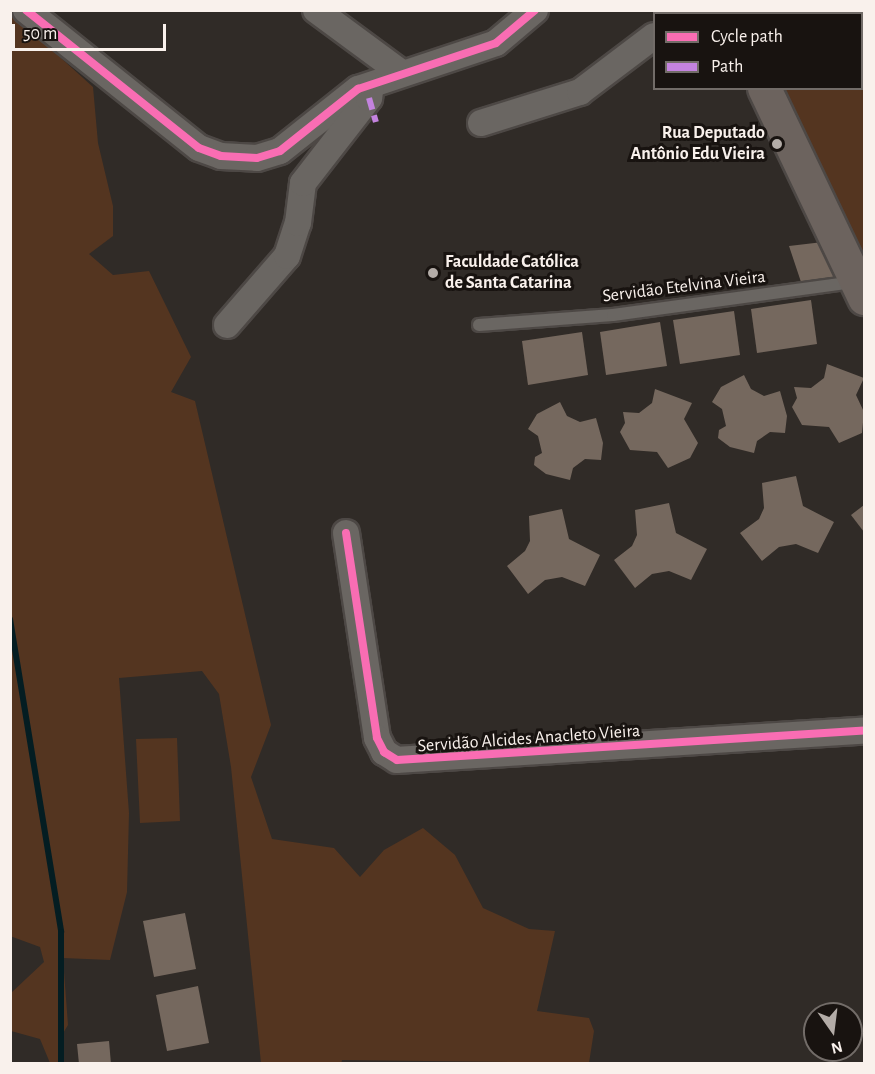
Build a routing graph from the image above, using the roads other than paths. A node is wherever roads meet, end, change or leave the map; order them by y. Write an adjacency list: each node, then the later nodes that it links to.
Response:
1 (26, 10): 7 (street)
2 (316, 10): 5 (street)
3 (530, 12): 5 (street)
4 (653, 37): 8 (street)
5 (400, 72): 7 (street)
6 (765, 90): 9 (main road)
7 (372, 101): 10 (street)
8 (481, 123)
9 (861, 290): 11 (lane, Servidão Etelvina Vieira)
10 (227, 325)
11 (479, 325)
12 (346, 533): 13 (street, Servidão Alcides Anacleto Vieira)
13 (864, 731)

